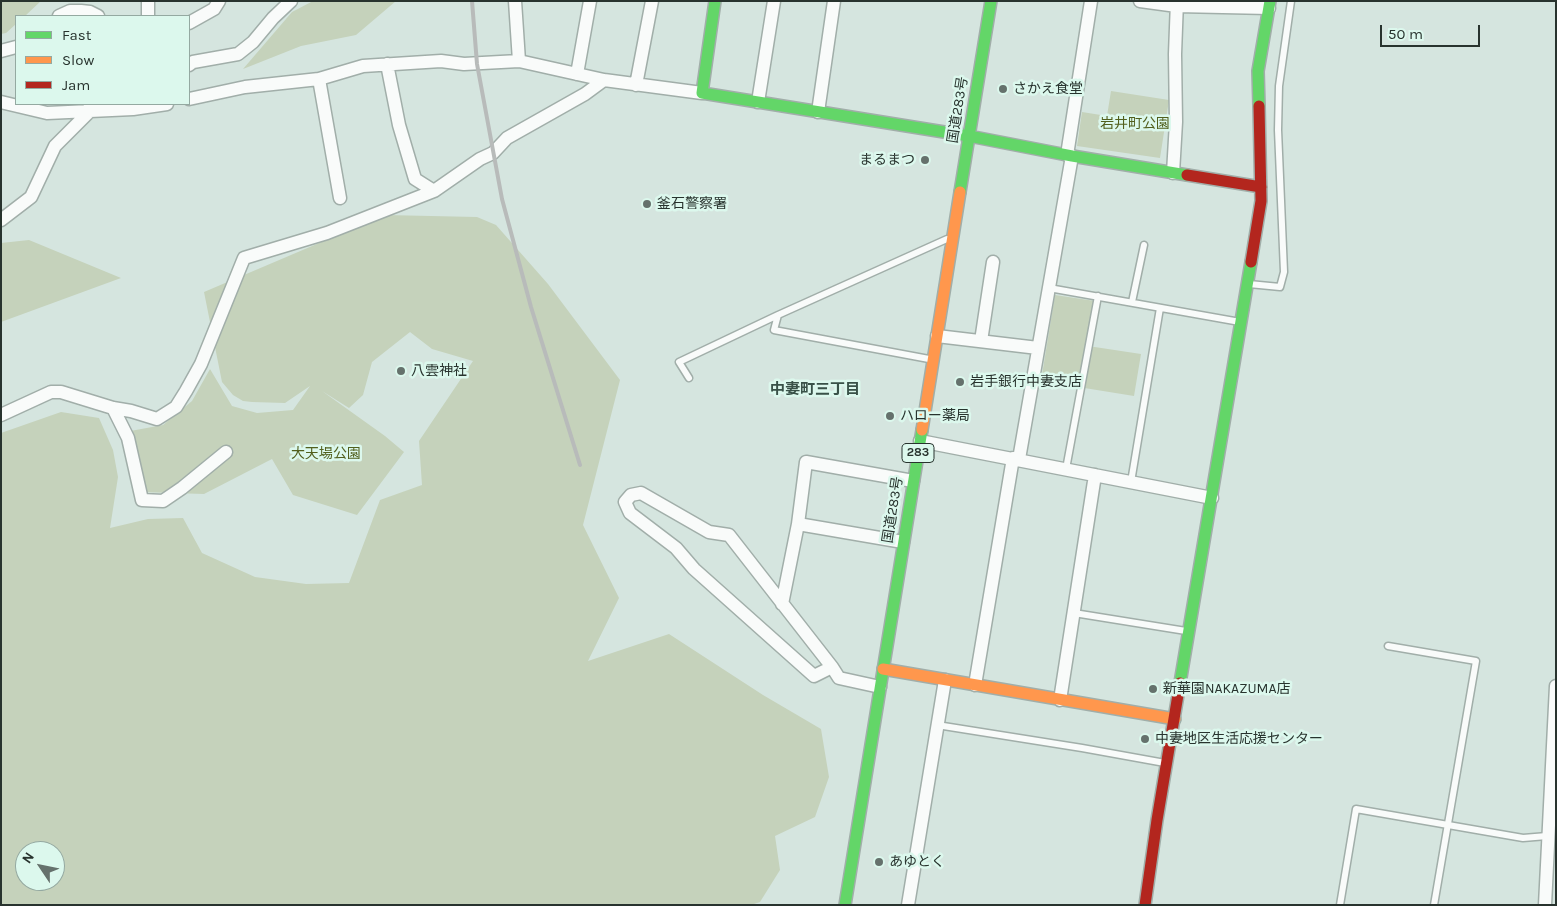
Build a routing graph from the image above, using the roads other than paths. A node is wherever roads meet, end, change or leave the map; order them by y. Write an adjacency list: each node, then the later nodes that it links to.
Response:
1 (148, 1): 18 (street)
2 (220, 1): 19 (street)
3 (292, 1): 23 (street)
4 (515, 1): 22 (street)
5 (590, 1): 25 (street)
6 (652, 1): 28 (street)
7 (715, 1): 29 (main road)
8 (774, 1): 32 (street)
9 (834, 1): 36 (street)
10 (991, 1): 37 (main road, 国道283号 / 283)
11 (1091, 1): 38 (street)
12 (1140, 1): 14 (street)
13 (1291, 1): 47 (lane)
14 (1177, 4): 15 (street); 39 (street)
15 (1269, 5): 40 (main road)
16 (60, 15): 17 (street)
17 (96, 15)
18 (148, 15)
19 (190, 21)
20 (15, 47): 21 (street)
21 (1, 51)
22 (519, 61): 24 (street); 25 (street)
23 (190, 64)
24 (387, 64): 26 (street); 41 (street)
25 (577, 74): 27 (street)
26 (319, 79): 30 (street); 42 (street)
27 (604, 80): 28 (street); 41 (street)
28 (636, 84): 29 (street)
29 (702, 93): 32 (main road)
30 (190, 99)
31 (1, 102): 35 (street)
32 (758, 102): 36 (main road)
33 (160, 105): 34 (street)
34 (88, 107): 35 (street); 43 (street)
35 (69, 108)
36 (818, 112): 37 (main road)
37 (969, 136): 38 (main road); 44 (main road, 国道283号 / 283)
38 (1070, 155): 39 (main road); 48 (street)
39 (1173, 173): 40 (main road)
40 (1261, 188): 47 (main road)
41 (434, 191): 59 (street)
42 (340, 198)
43 (1, 220)
44 (953, 237): 52 (lane); 54 (main road, 国道283号 / 283)
45 (1144, 245): 50 (lane)
46 (993, 262): 55 (street)
47 (1248, 284): 53 (main road)
48 (1049, 288): 49 (lane); 56 (street)
49 (1098, 296): 50 (lane); 64 (lane)
50 (1132, 302): 51 (lane)
51 (1160, 308): 53 (lane); 67 (lane)
52 (778, 315): 57 (lane); 58 (lane)
53 (1241, 322): 68 (main road)
54 (937, 336): 55 (street); 57 (main road, 国道283号 / 283)
55 (981, 341): 56 (street)
56 (1038, 348): 63 (street)
57 (933, 359): 61 (main road, 国道283号 / 283)
58 (689, 378)
59 (113, 408): 60 (street); 62 (street)
60 (1, 415)
61 (920, 441): 63 (street); 66 (main road, 国道283号 / 283)
62 (226, 452)
63 (1016, 459): 64 (street); 78 (street)
64 (1066, 469): 65 (street)
65 (1095, 475): 67 (street); 72 (street)
66 (913, 481): 69 (street); 70 (main road, 国道283号 / 283)
67 (1131, 482): 68 (street)
68 (1212, 498): 73 (main road)
69 (798, 524): 70 (street); 71 (street)
70 (903, 542): 76 (main road, 国道283号 / 283)
71 (782, 604): 75 (street); 75 (street)
72 (1074, 613): 73 (lane); 81 (street)
73 (1189, 632): 82 (main road)
74 (1388, 646): 85 (lane)
75 (832, 667): 80 (street)
76 (883, 669): 77 (main road); 80 (main road, 国道283号 / 283)
77 (945, 680): 78 (main road); 83 (street)
78 (975, 685): 81 (main road)
79 (1556, 686): 86 (street)
80 (880, 687): 87 (main road, 国道283号 / 283)
81 (1060, 700): 82 (main road)
82 (1175, 719): 84 (main road)
83 (938, 725): 84 (lane); 88 (street)
84 (1167, 764): 89 (main road)
85 (1448, 825): 86 (lane); 90 (lane); 91 (lane)
86 (1547, 836): 92 (street)
87 (846, 905)
88 (908, 905)
89 (1145, 905)
90 (1340, 905)
91 (1434, 905)
92 (1545, 905)

